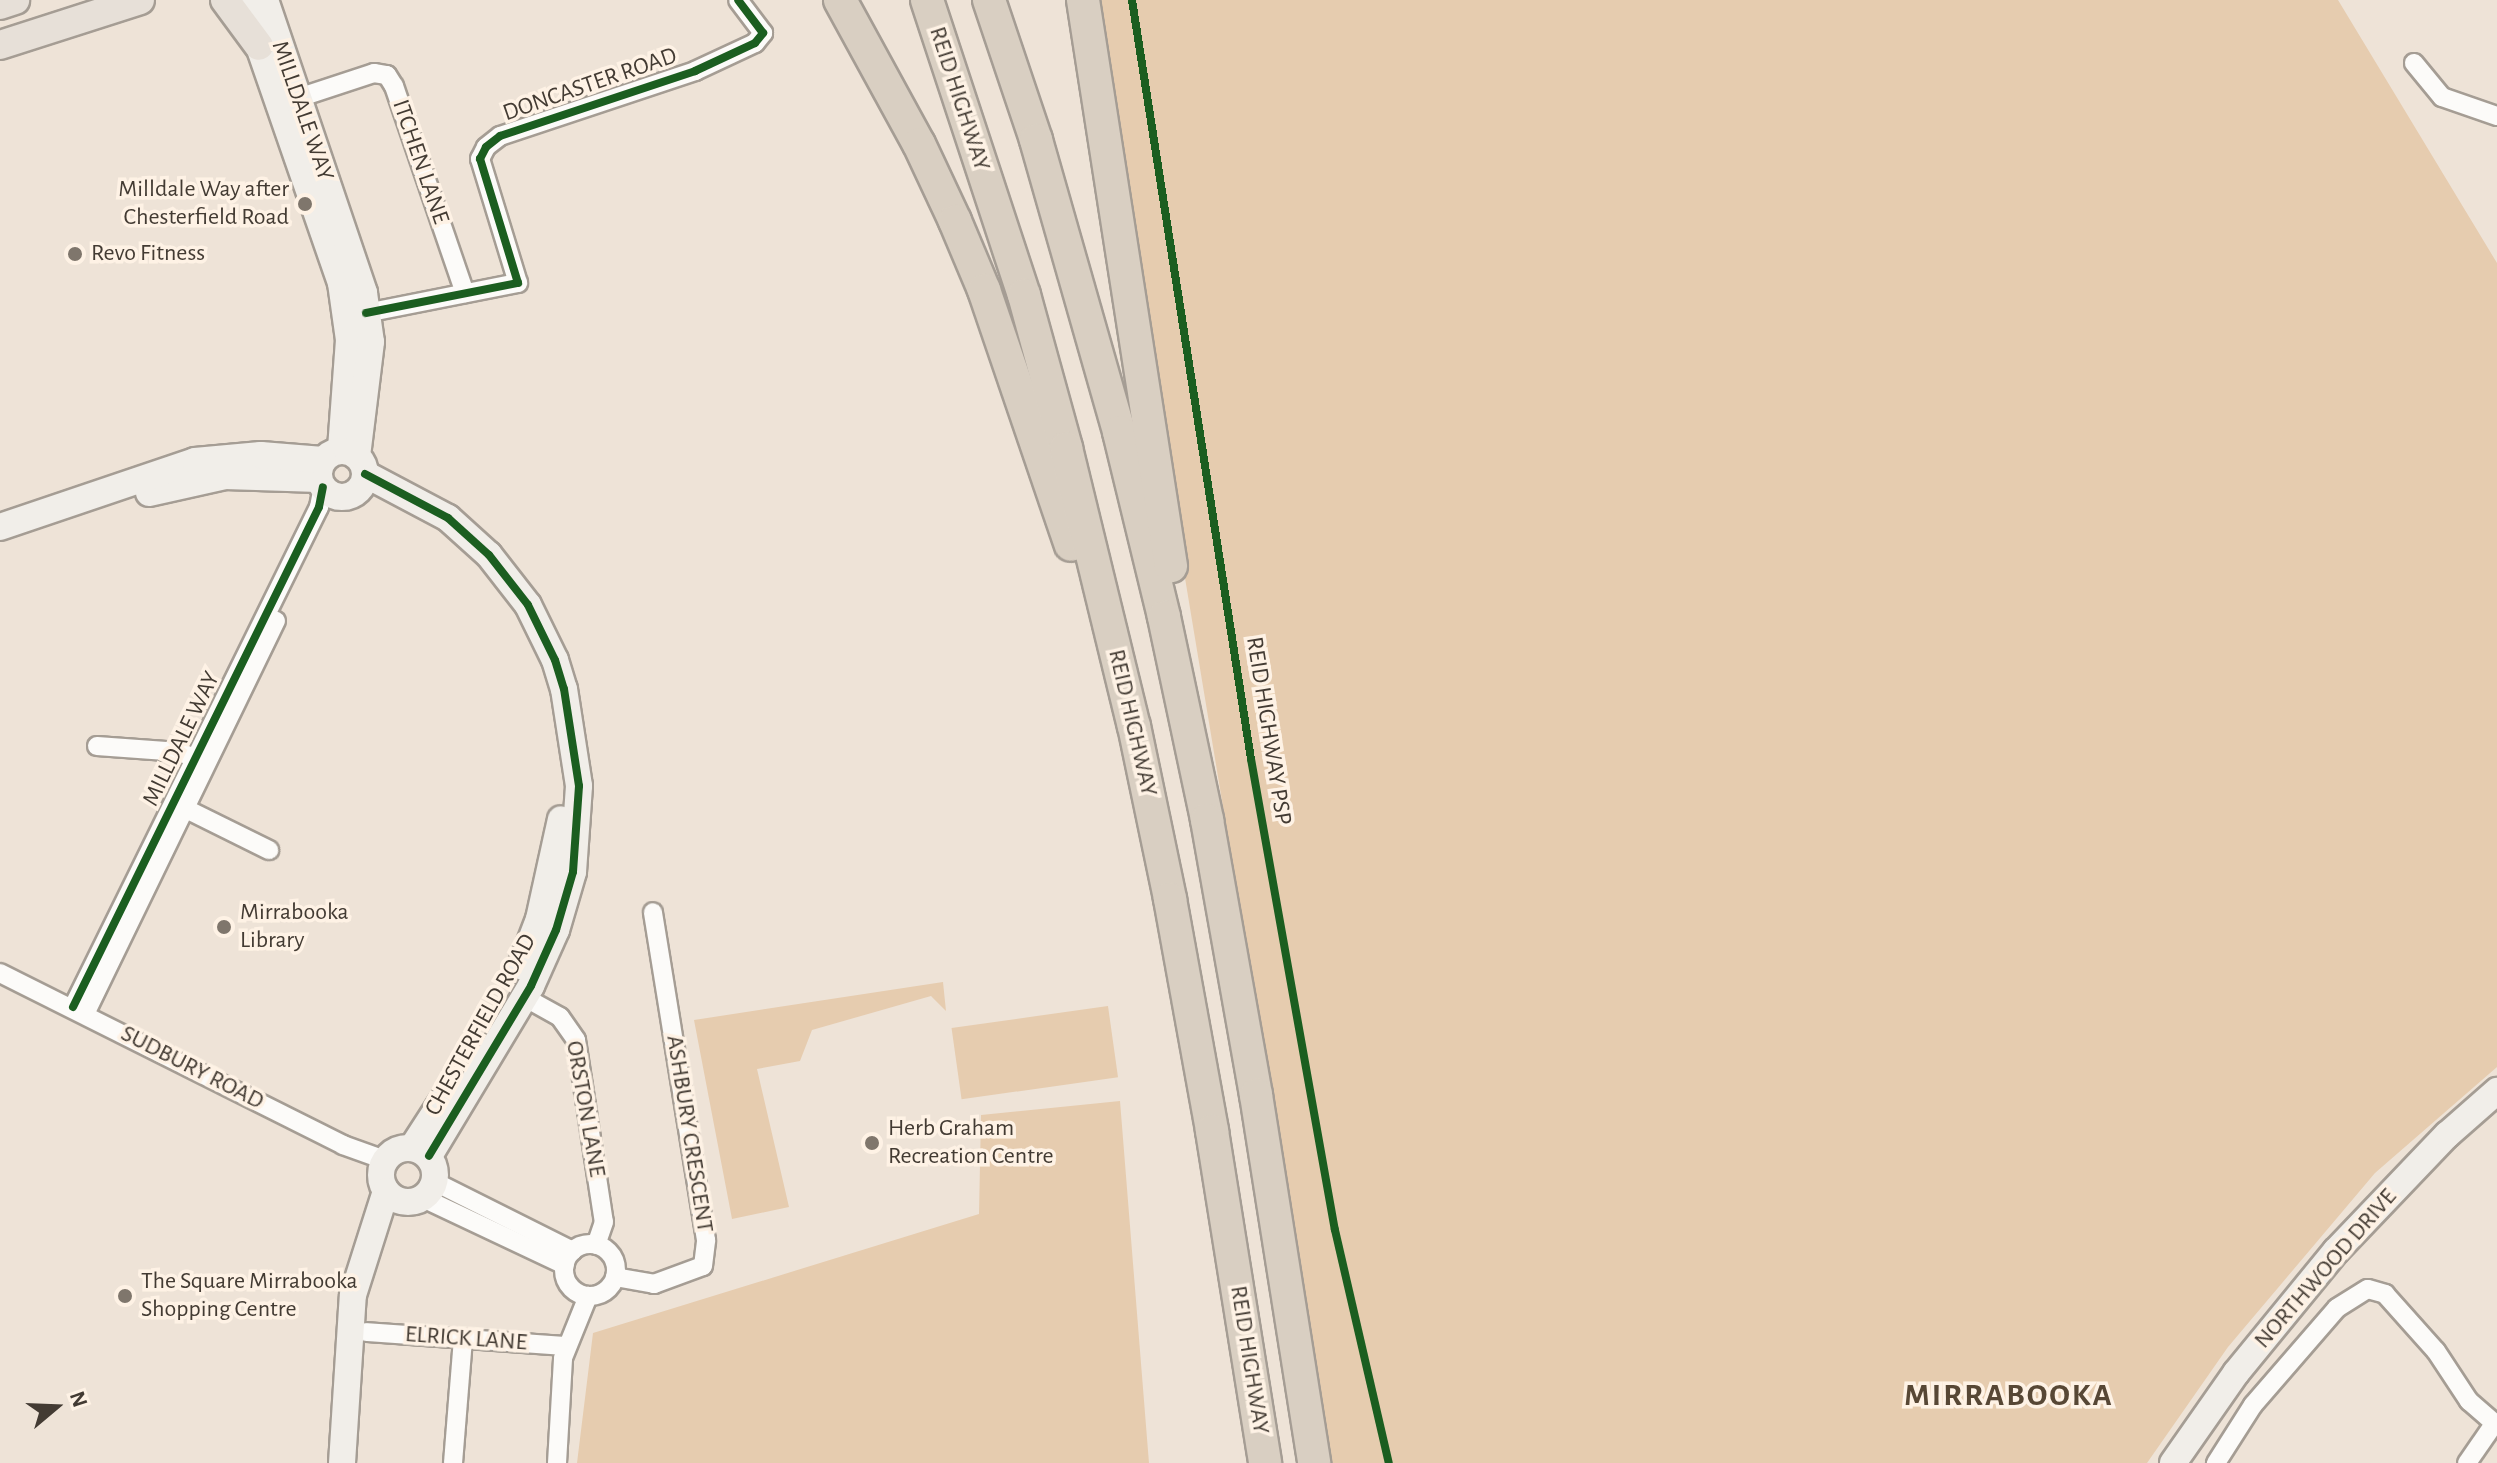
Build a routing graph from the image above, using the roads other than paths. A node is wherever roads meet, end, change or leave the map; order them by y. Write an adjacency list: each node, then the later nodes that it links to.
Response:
1 (15, 0): 11 (main road)
2 (140, 0): 12 (main road)
3 (225, 0): 13 (main road)
4 (243, 0): 13 (street, MILLDALE WAY)
5 (265, 0): 15 (street, MILLDALE WAY)
6 (738, 0): 17 (street, DONCASTER ROAD)
7 (840, 0): 22 (highway)
8 (927, 0): 22 (highway, REID HIGHWAY)
9 (989, 0): 27 (highway, REID HIGHWAY)
10 (1083, 0): 27 (highway)
11 (0, 5)
12 (0, 45)
13 (259, 46): 19 (street, MILLDALE WAY)
14 (2414, 63): 16 (street)
15 (298, 98): 17 (street, ITCHEN LANE); 18 (street, MILLDALE WAY)
16 (2497, 116)
17 (465, 293): 18 (street, DONCASTER ROAD)
18 (366, 313): 19 (street, MILLDALE WAY)
19 (340, 474): 20 (street, CHESTERFIELD ROAD); 21 (street, CHESTERFIELD ROAD); 24 (street, MILLDALE WAY); 25 (street, CHESTERFIELD ROAD)
20 (0, 527)
21 (0, 541)
22 (1134, 726): 50 (highway, REID HIGHWAY)
23 (97, 746): 24 (street)
24 (202, 761): 26 (street, MILLDALE WAY)
25 (569, 761): 31 (street, CHESTERFIELD ROAD); 33 (street, CHESTERFIELD ROAD)
26 (180, 806): 28 (street); 32 (street, MILLDALE WAY)
27 (1207, 820): 51 (highway, REID HIGHWAY)
28 (269, 850)
29 (653, 912): 39 (street, ASHBURY CRESCENT)
30 (0, 973): 32 (street, SUDBURY ROAD)
31 (524, 997): 33 (street, CHESTERFIELD ROAD); 37 (street, ORSTON LANE)
32 (79, 1010): 35 (street, SUDBURY ROAD)
33 (459, 1091): 36 (street, CHESTERFIELD ROAD)
34 (2497, 1091): 52 (street, NORTHWOOD DRIVE)
35 (385, 1160): 36 (street)
36 (414, 1179): 38 (street); 41 (street, CHESTERFIELD ROAD); 45 (street, CHESTERFIELD ROAD)
37 (596, 1245): 38 (street); 39 (street)
38 (569, 1258): 40 (street)
39 (615, 1277): 40 (street)
40 (588, 1296): 43 (street)
41 (366, 1332): 42 (street, ELRICK LANE); 45 (street, CHESTERFIELD ROAD)
42 (463, 1338): 43 (street, ELRICK LANE); 48 (street)
43 (567, 1346): 49 (street)
44 (2495, 1424): 53 (street); 54 (street)
45 (352, 1434): 46 (street, CHESTERFIELD ROAD); 47 (street, CHESTERFIELD ROAD)
46 (342, 1463)
47 (358, 1463)
48 (453, 1463)
49 (557, 1463)
50 (1265, 1463)
51 (1314, 1463)
52 (2173, 1463)
53 (2216, 1463)
54 (2467, 1463)

